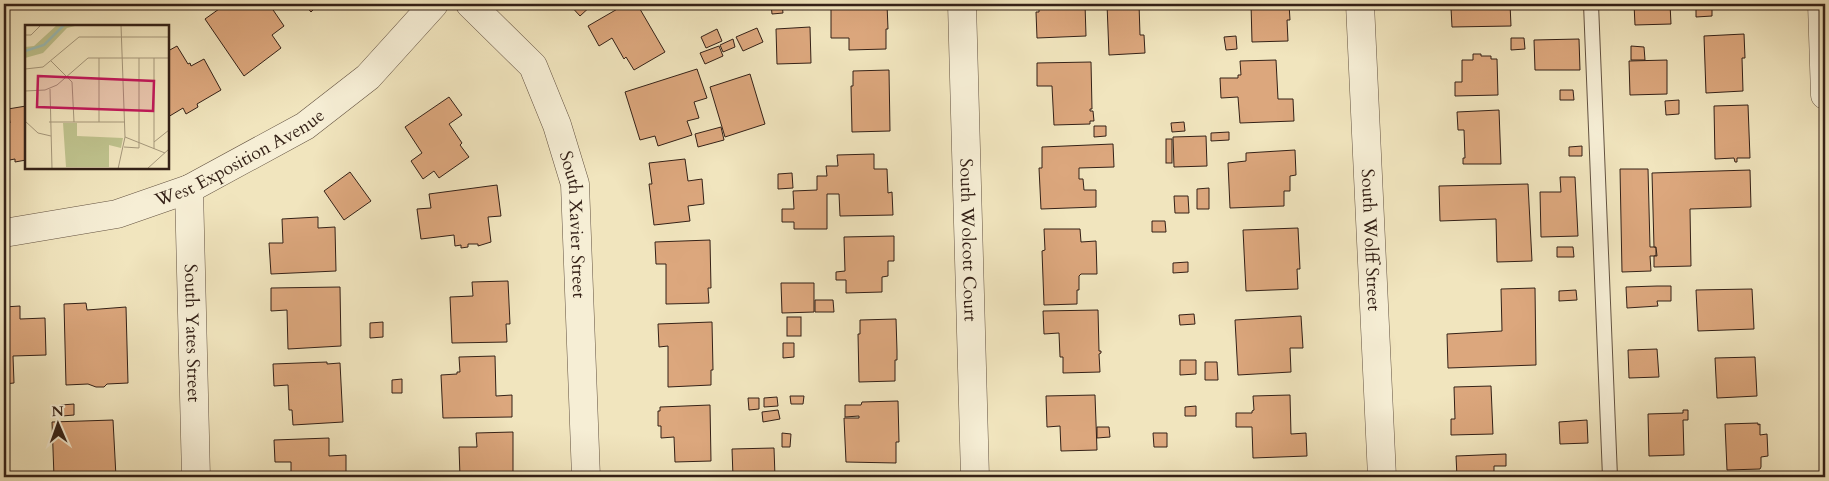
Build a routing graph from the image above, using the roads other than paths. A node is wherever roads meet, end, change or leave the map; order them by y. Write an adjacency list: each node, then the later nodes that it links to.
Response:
1 (434, 4): 8 (street, West Exposition Avenue)
2 (470, 4): 11 (street, South Xavier Street)
3 (962, 4): 12 (street, South Wolcott Court)
4 (1360, 4): 13 (street, South Wolff Street)
5 (1591, 4): 14 (lane)
6 (1822, 4): 7 (street)
7 (1825, 95)
8 (189, 189): 9 (street, West Exposition Avenue); 10 (street, South Yates Street)
9 (4, 233)
10 (196, 477)
11 (586, 477)
12 (975, 477)
13 (1382, 477)
14 (1610, 477)

